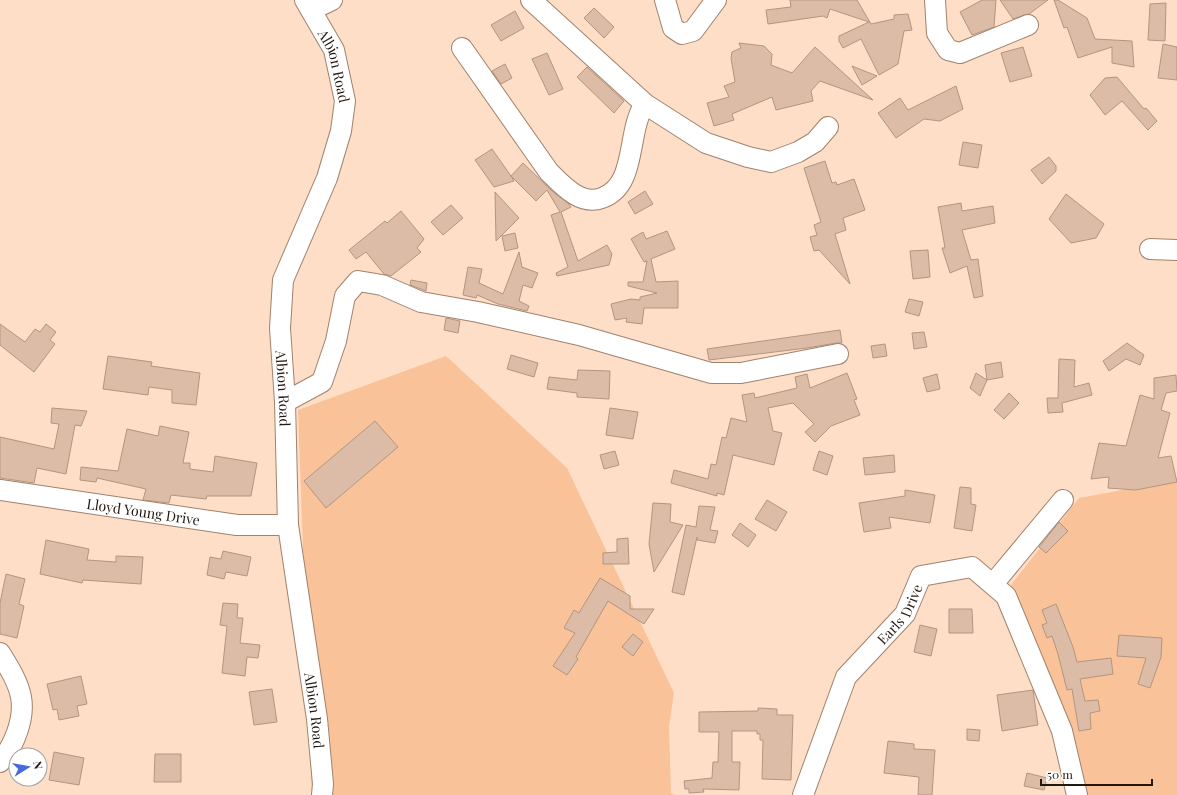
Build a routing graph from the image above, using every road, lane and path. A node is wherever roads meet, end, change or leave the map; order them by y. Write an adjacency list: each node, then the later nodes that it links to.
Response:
1 (332, 0): 6 (street)
2 (531, 0): 9 (street)
3 (665, 0): 4 (street)
4 (716, 0)
5 (935, 0): 7 (street)
6 (308, 5): 14 (street, Albion Road)
7 (1028, 24)
8 (462, 48): 9 (street)
9 (644, 104): 10 (street)
10 (828, 127)
11 (1150, 249): 12 (street)
12 (1177, 250)
13 (838, 354): 14 (street)
14 (285, 402): 17 (street, Albion Road)
15 (0, 490): 17 (street, Lloyd Young Drive)
16 (1063, 500): 18 (street)
17 (288, 525): 21 (street, Albion Road)
18 (993, 584): 22 (street, Earls Drive); 23 (street, Earls Drive)
19 (0, 653): 20 (street)
20 (0, 762)
21 (322, 795)
22 (803, 795)
23 (1077, 795)

